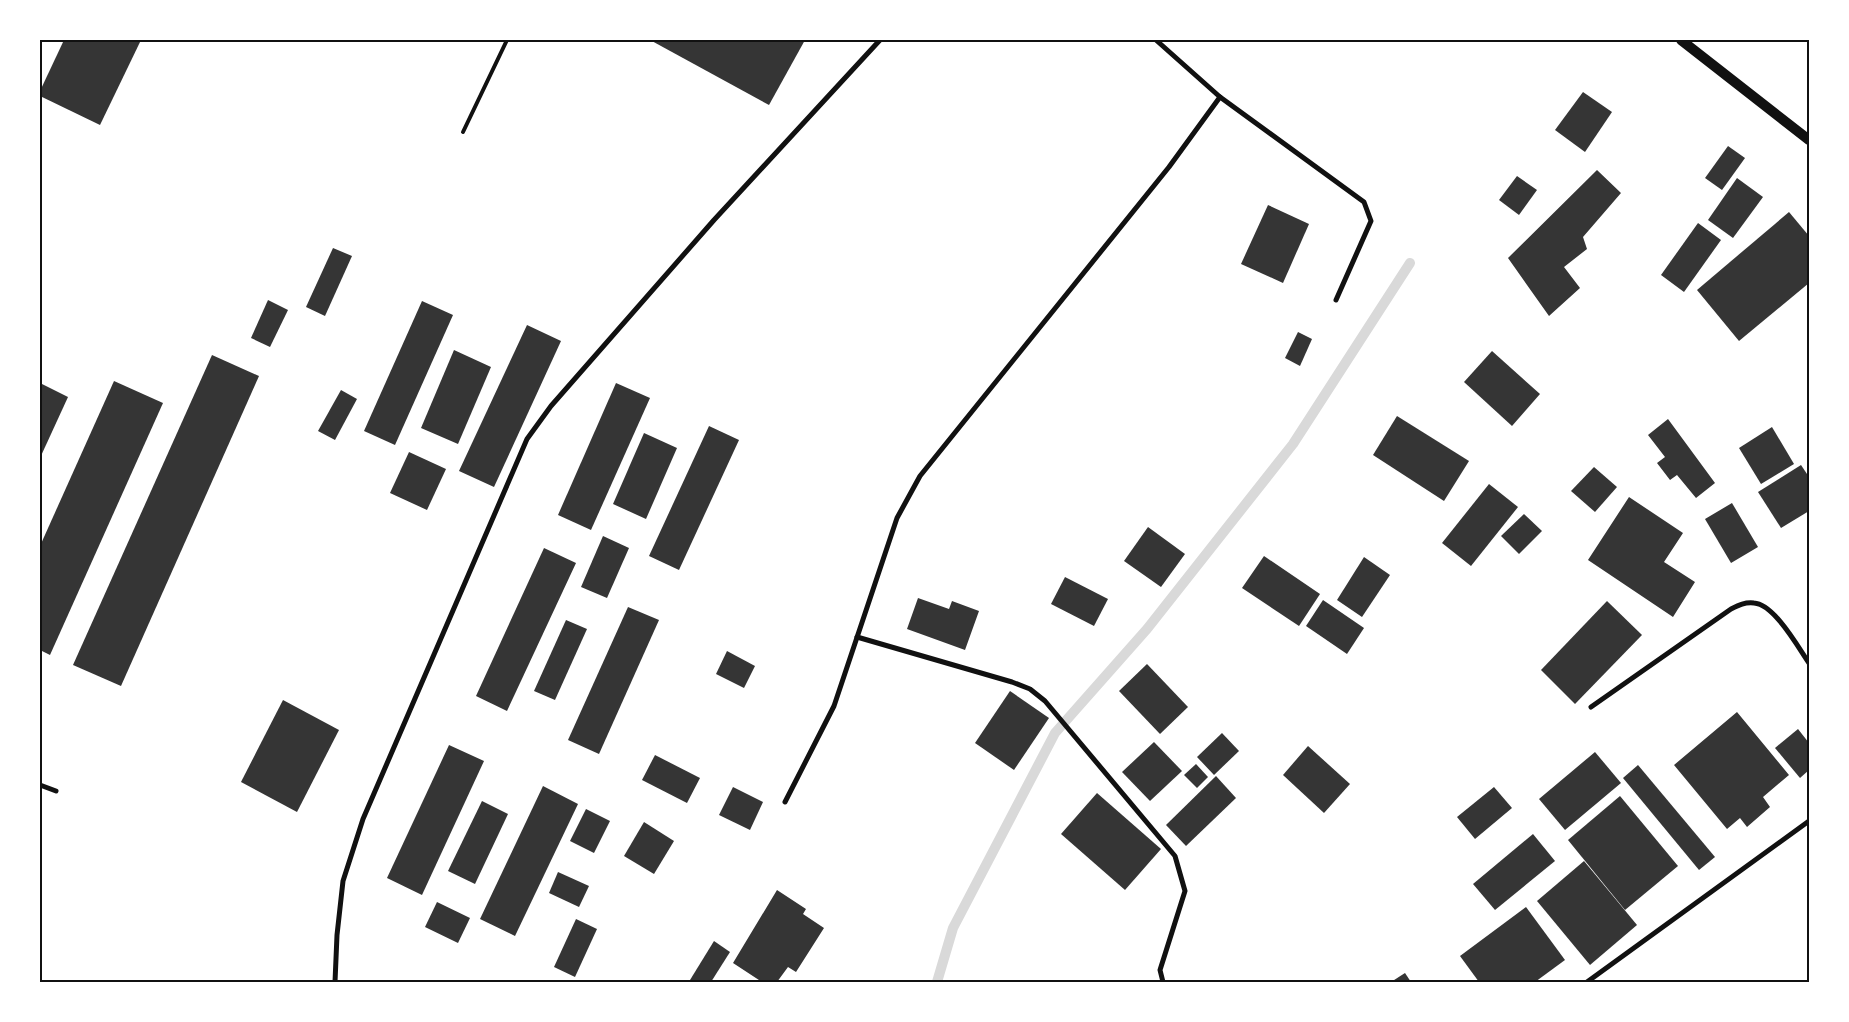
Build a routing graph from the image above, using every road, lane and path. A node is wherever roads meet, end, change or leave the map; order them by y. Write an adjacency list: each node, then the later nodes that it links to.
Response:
1 (507, 40): 6 (lane)
2 (880, 40): 16 (street)
3 (1156, 40): 5 (street)
4 (1684, 41): 7 (main road)
5 (1220, 97): 8 (street); 9 (street)
6 (463, 132)
7 (1809, 140)
8 (1336, 300)
9 (857, 637): 14 (street); 17 (street)
10 (1809, 663): 11 (street)
11 (1591, 707)
12 (40, 785): 13 (street)
13 (56, 791)
14 (786, 802)
15 (1809, 821): 18 (street)
16 (335, 982)
17 (1163, 982)
18 (1587, 982)

